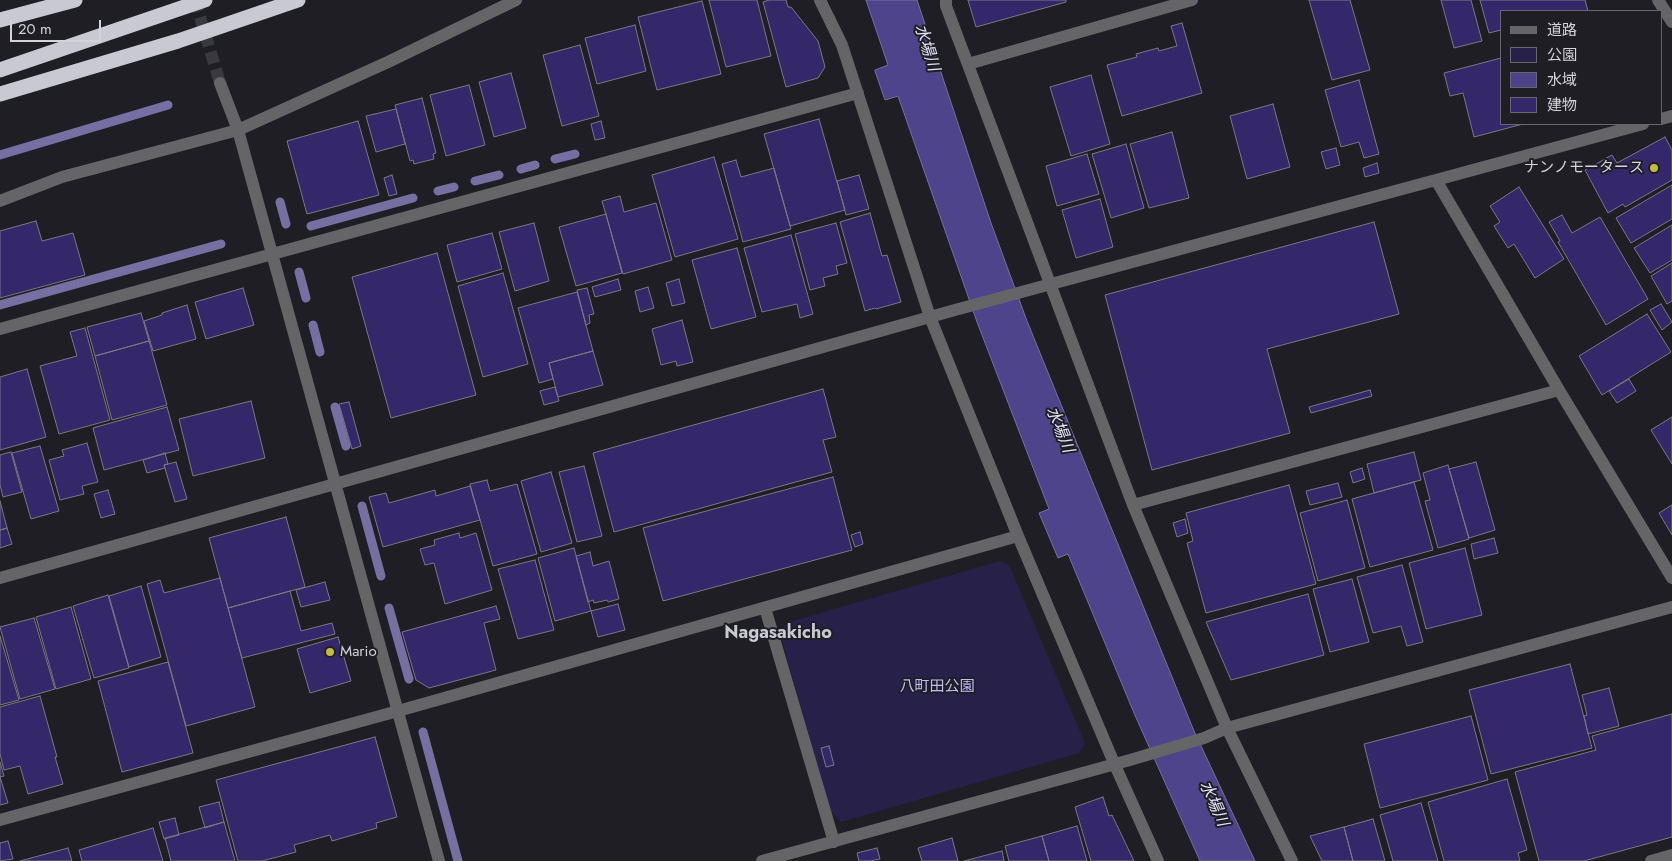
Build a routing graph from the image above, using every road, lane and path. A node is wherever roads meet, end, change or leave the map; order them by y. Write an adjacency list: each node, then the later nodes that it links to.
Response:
1 (74, 0): 9 (highway)
2 (205, 0): 12 (highway, bridge)
3 (298, 0): 15 (highway)
4 (516, 0): 17 (street)
5 (820, 0): 14 (street)
6 (946, 0): 11 (street)
7 (1192, 0): 11 (street)
8 (1658, 0): 10 (street)
9 (0, 20)
10 (1672, 22)
11 (968, 64): 21 (street)
12 (0, 71)
13 (220, 83): 17 (street)
14 (858, 93): 20 (street); 22 (street)
15 (0, 94)
16 (1639, 125): 18 (street)
17 (238, 130): 19 (street); 20 (street)
18 (1436, 180): 21 (street); 24 (street)
19 (0, 201)
20 (272, 254): 23 (street); 25 (street)
21 (1051, 284): 22 (street); 26 (street)
22 (930, 318): 25 (street); 27 (street)
23 (0, 330)
24 (1559, 390): 26 (street); 29 (street)
25 (335, 484): 28 (street); 32 (street)
26 (1133, 505): 33 (street)
27 (1018, 536): 31 (street); 34 (street)
28 (0, 578)
29 (1672, 578)
30 (1672, 607): 33 (street)
31 (765, 608): 32 (street); 36 (street)
32 (398, 711): 35 (street); 38 (street)
33 (1227, 728): 34 (street); 41 (street)
34 (1114, 763): 36 (street); 40 (street)
35 (0, 820)
36 (834, 842): 39 (street)
37 (1672, 855): 42 (street)
38 (439, 861)
39 (762, 861)
40 (1158, 861)
41 (1292, 861)
42 (1651, 861)

